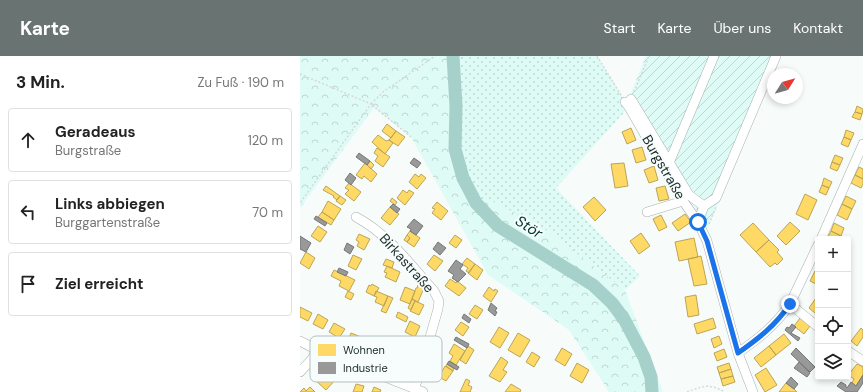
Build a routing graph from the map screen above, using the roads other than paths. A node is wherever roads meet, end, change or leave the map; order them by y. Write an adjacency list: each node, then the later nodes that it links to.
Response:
1 (714, 56): 4 (street)
2 (776, 56): 6 (street)
3 (863, 144): 10 (street)
4 (669, 163): 5 (street, Burgstraße); 6 (street)
5 (683, 201): 7 (street); 9 (street, Burgstraße)
6 (704, 206): 9 (street)
7 (647, 212)
8 (356, 217): 14 (street, Birkastraße)
9 (698, 222): 18 (street, Burgstraße)
10 (822, 236)
11 (815, 251): 12 (street)
12 (790, 304): 13 (street); 18 (street)
13 (815, 325)
14 (430, 336)
15 (300, 341): 16 (street)
16 (310, 346)
17 (851, 352): 20 (street)
18 (738, 353): 26 (street, Burgstraße)
19 (310, 361): 21 (street)
20 (863, 361)
21 (300, 372)
22 (399, 382): 24 (street)
23 (417, 382): 24 (street, Birkastraße)
24 (414, 388): 25 (street)
25 (423, 392)
26 (753, 392)

